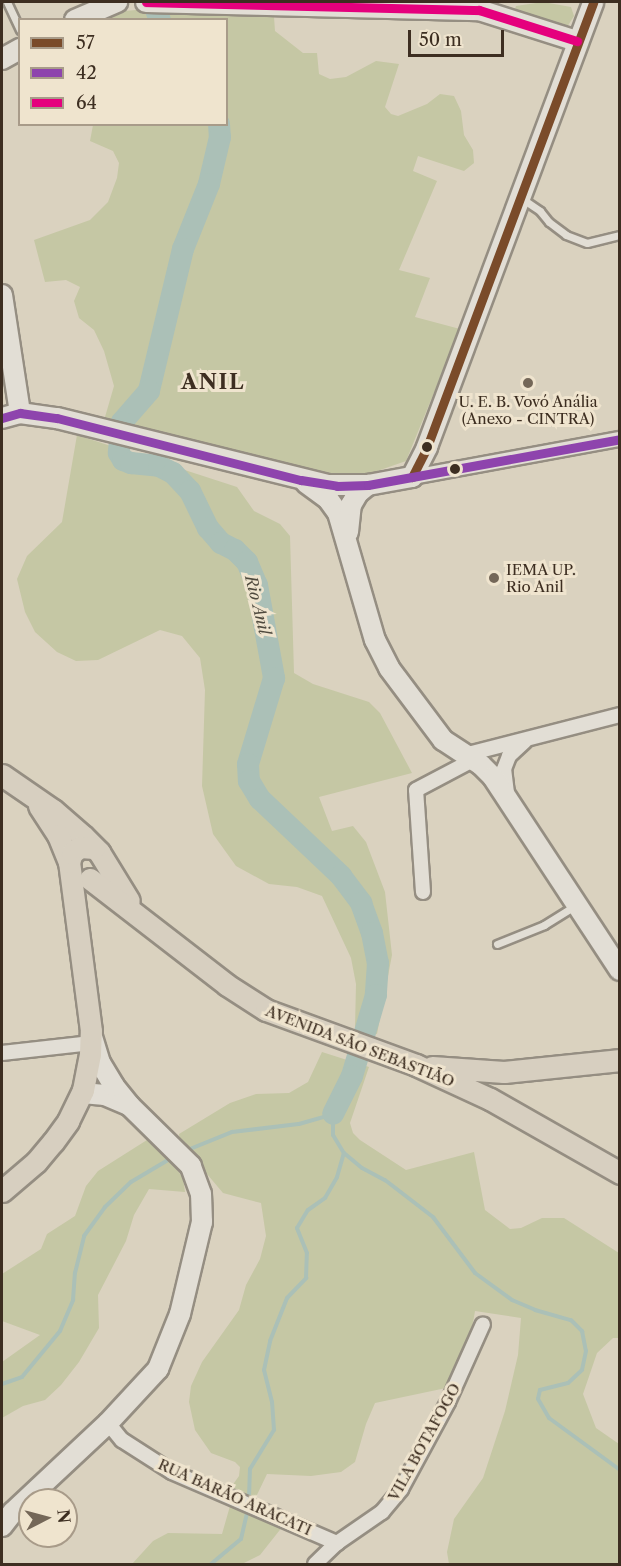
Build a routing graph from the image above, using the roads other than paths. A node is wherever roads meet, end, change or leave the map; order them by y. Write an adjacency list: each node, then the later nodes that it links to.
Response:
1 (7, 2): 10 (lane)
2 (117, 2): 9 (street)
3 (146, 2): 5 (street)
4 (514, 2): 8 (street)
5 (178, 3): 6 (street)
6 (216, 3): 8 (street)
7 (587, 3): 11 (street)
8 (479, 6): 11 (street)
9 (89, 10)
10 (18, 26)
11 (577, 41): 14 (street)
12 (18, 50): 13 (street)
13 (2, 59)
14 (519, 196): 15 (lane); 19 (street)
15 (620, 235)
16 (2, 295): 17 (street)
17 (11, 415): 20 (street)
18 (620, 439): 19 (street)
19 (412, 477): 21 (street)
20 (301, 480): 21 (street); 22 (street)
21 (368, 485): 22 (street)
22 (348, 541): 25 (street)
23 (620, 715): 24 (street)
24 (525, 741): 25 (street); 28 (street)
25 (468, 757): 28 (street); 32 (street)
26 (2, 775): 27 (main road)
27 (23, 791): 29 (main road, AVENIDA SÃO SEBASTIÃO); 30 (main road)
28 (510, 801): 33 (street)
29 (98, 852): 30 (main road); 31 (main road); 34 (main road, AVENIDA SÃO SEBASTIÃO)
30 (69, 865): 31 (main road); 35 (main road)
31 (89, 879): 34 (main road, AVENIDA SÃO SEBASTIÃO); 35 (main road)
32 (423, 892)
33 (577, 904): 36 (lane); 37 (street)
34 (144, 918): 41 (main road, AVENIDA SÃO SEBASTIÃO)
35 (79, 940): 38 (main road)
36 (497, 944)
37 (620, 970)
38 (91, 1037): 39 (street); 43 (main road); 45 (street)
39 (2, 1053)
40 (620, 1060): 42 (main road)
41 (416, 1065): 42 (main road); 44 (main road, AVENIDA SÃO SEBASTIÃO)
42 (504, 1072): 44 (main road)
43 (82, 1093): 45 (street); 47 (main road)
44 (490, 1099): 46 (main road, AVENIDA SÃO SEBASTIÃO)
45 (130, 1106): 49 (street)
46 (620, 1173)
47 (2, 1191)
48 (483, 1324): 51 (street, VILA BOTAFOGO)
49 (108, 1423): 50 (street); 51 (street, RUA BARÃO ARACATI)
50 (2, 1526)
51 (337, 1543): 52 (street, VILA BOTAFOGO)
52 (315, 1564)

